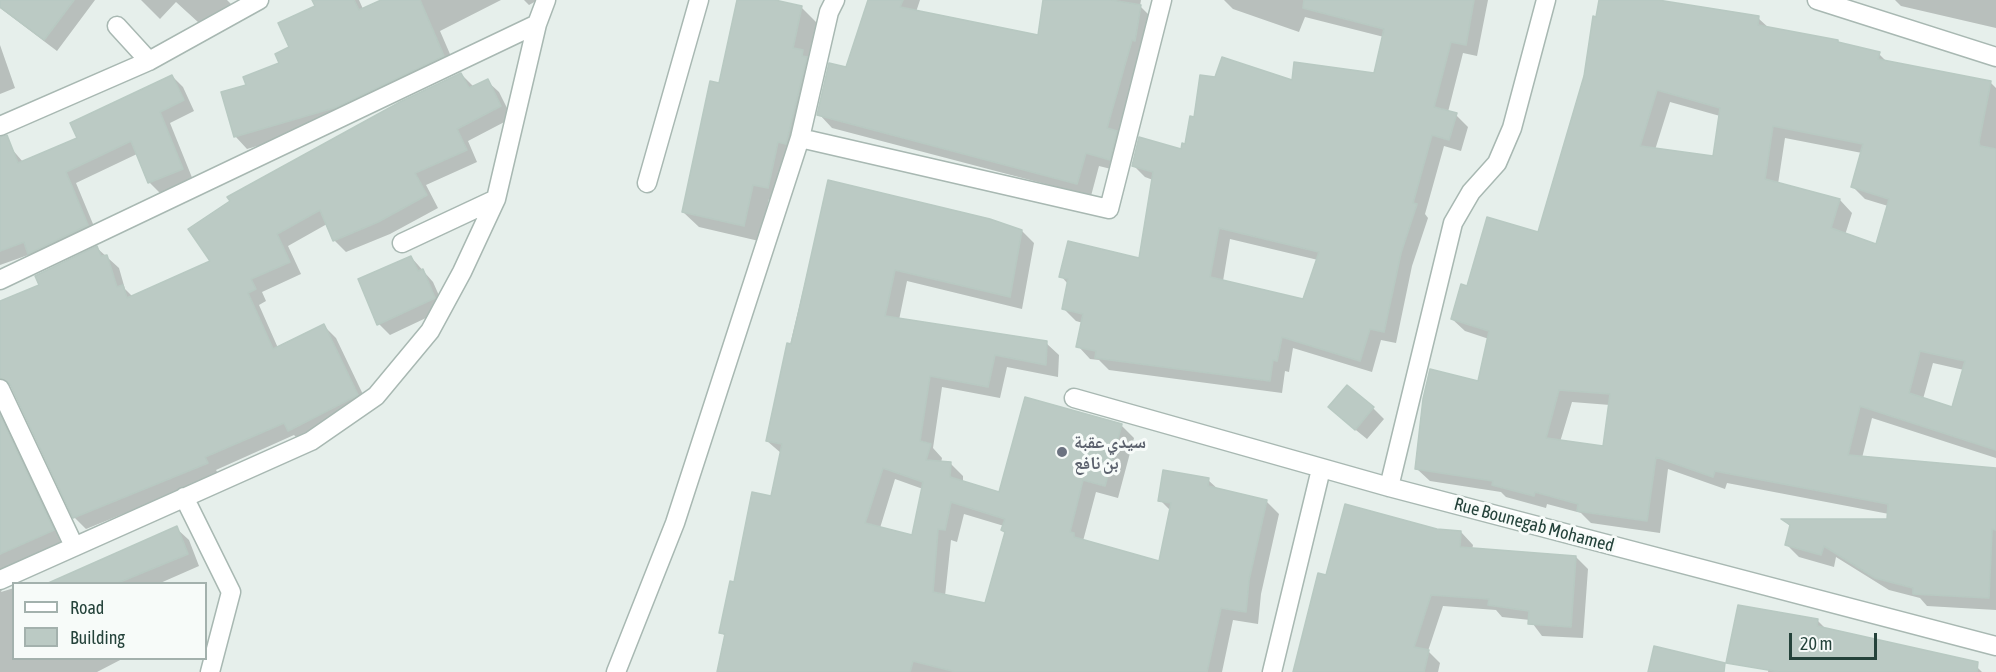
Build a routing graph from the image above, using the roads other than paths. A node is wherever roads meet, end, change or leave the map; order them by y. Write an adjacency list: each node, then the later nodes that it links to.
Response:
1 (259, 0): 12 (street)
2 (546, 0): 9 (street)
3 (699, 0): 15 (street)
4 (835, 0): 14 (street)
5 (1162, 0): 14 (street)
6 (1546, 0): 22 (street)
7 (1818, 0): 8 (street)
8 (1842, 4): 11 (street)
9 (537, 24): 16 (street); 18 (street)
10 (117, 26): 12 (street)
11 (1996, 57)
12 (149, 61): 13 (street)
13 (0, 126)
14 (800, 138): 28 (street)
15 (647, 183)
16 (495, 199): 17 (street); 23 (street)
17 (402, 243)
18 (0, 280)
19 (0, 389): 24 (street)
20 (1074, 398): 21 (street, Rue Bounegab Mohamed)
21 (1322, 469): 22 (street, Rue Bounegab Mohamed); 29 (street)
22 (1389, 487): 26 (street, Rue Bounegab Mohamed)
23 (184, 497): 24 (street); 27 (street)
24 (74, 546): 25 (street)
25 (0, 580)
26 (1996, 646)
27 (210, 672)
28 (616, 672)
29 (1272, 672)

